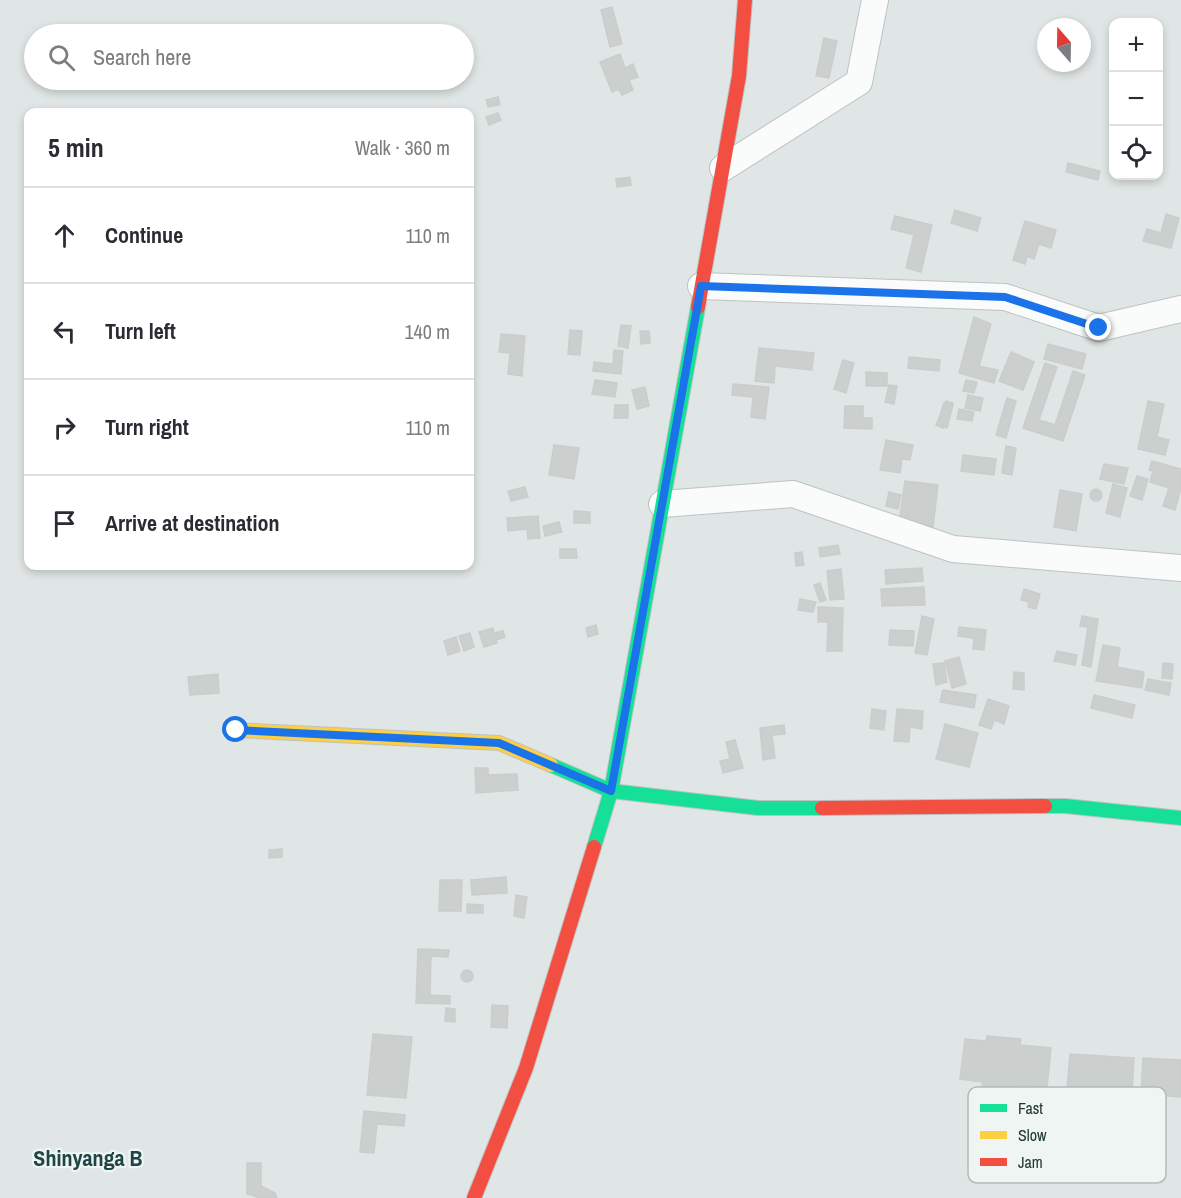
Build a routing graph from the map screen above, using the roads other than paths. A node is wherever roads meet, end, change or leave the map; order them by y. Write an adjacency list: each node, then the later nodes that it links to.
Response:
1 (745, 0): 3 (street)
2 (875, 0): 3 (street)
3 (723, 168): 4 (street)
4 (701, 286): 5 (street); 6 (street)
5 (1181, 309)
6 (662, 504): 7 (street); 9 (street)
7 (1181, 568)
8 (236, 730): 9 (street)
9 (611, 791): 10 (street); 11 (street)
10 (1181, 818)
11 (474, 1198)

